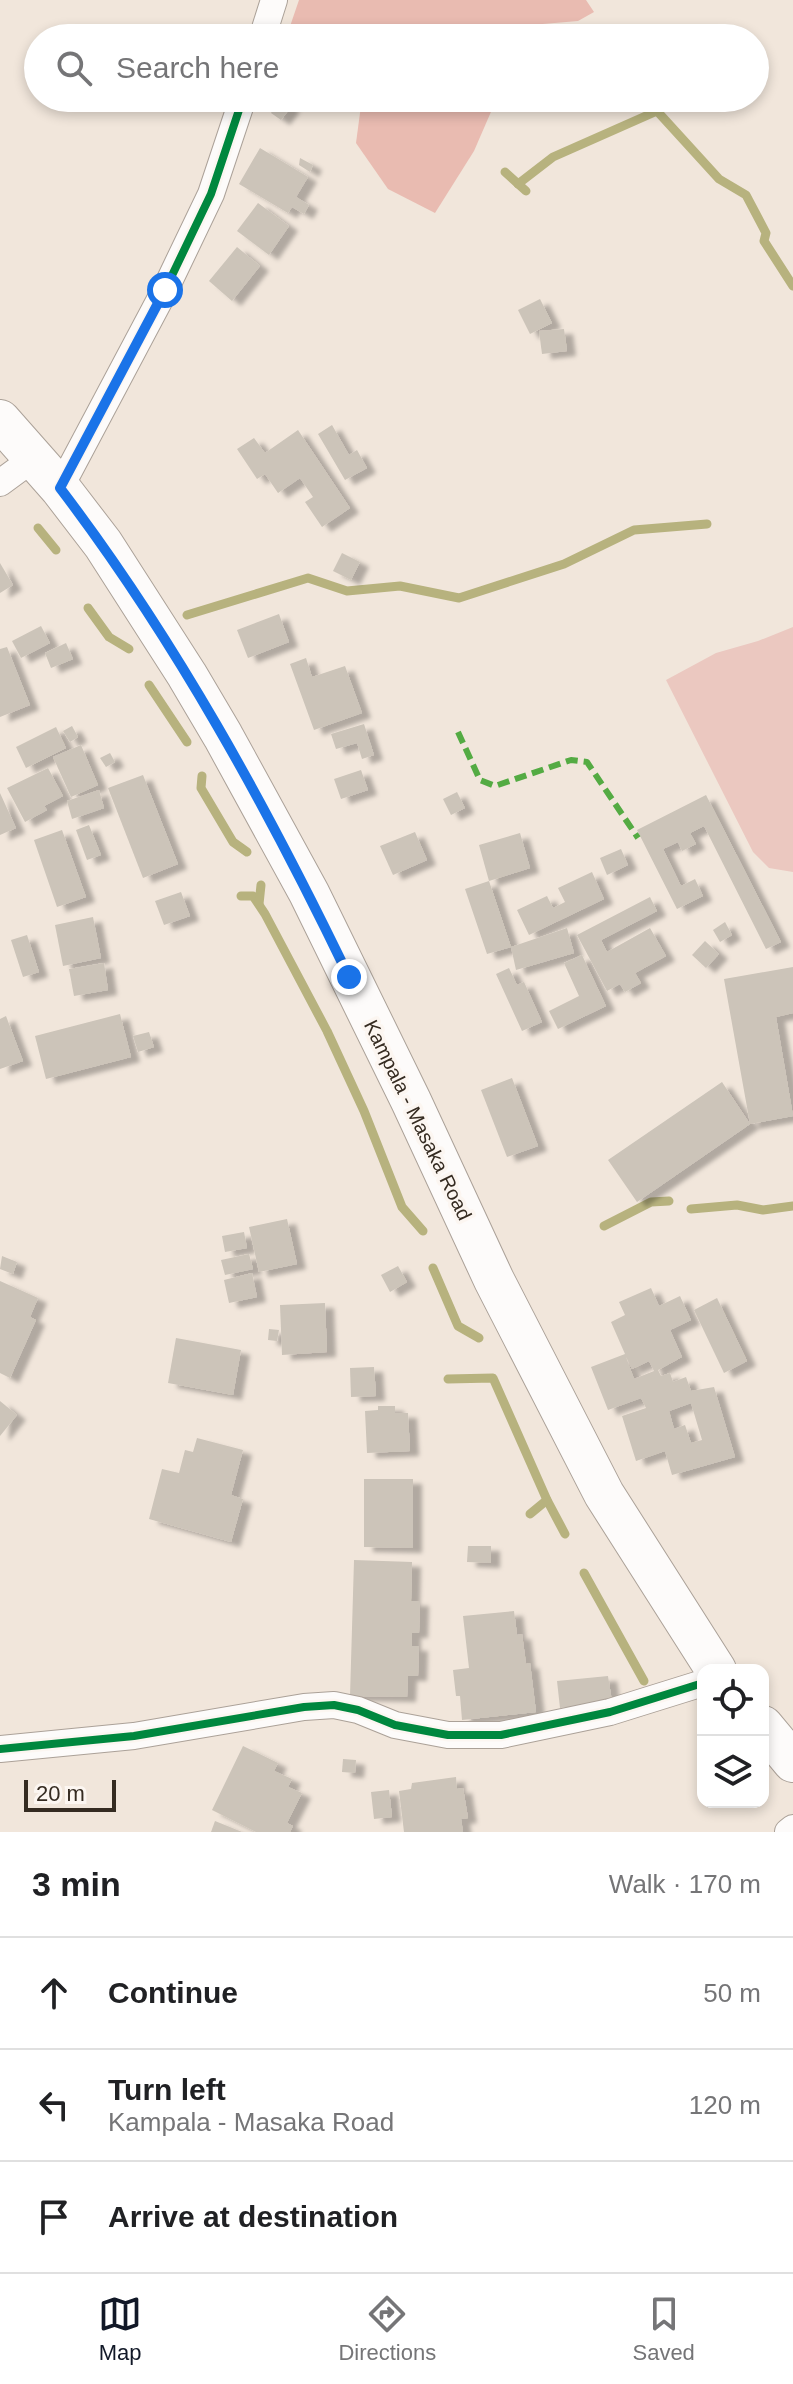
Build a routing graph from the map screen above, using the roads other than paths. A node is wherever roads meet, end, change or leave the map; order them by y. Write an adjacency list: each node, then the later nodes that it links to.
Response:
1 (274, 0): 2 (street)
2 (266, 24)
3 (238, 112): 7 (street)
4 (0, 420): 5 (main road, Kampala - Masaka Road)
5 (34, 458): 6 (street); 7 (main road, Kampala - Masaka Road)
6 (0, 483)
7 (60, 488): 8 (main road, Kampala - Masaka Road)
8 (712, 1664)
9 (697, 1685): 11 (street)
10 (769, 1733): 12 (main road)
11 (0, 1749)
12 (793, 1762)
13 (793, 1828): 14 (street)
14 (788, 1832)

